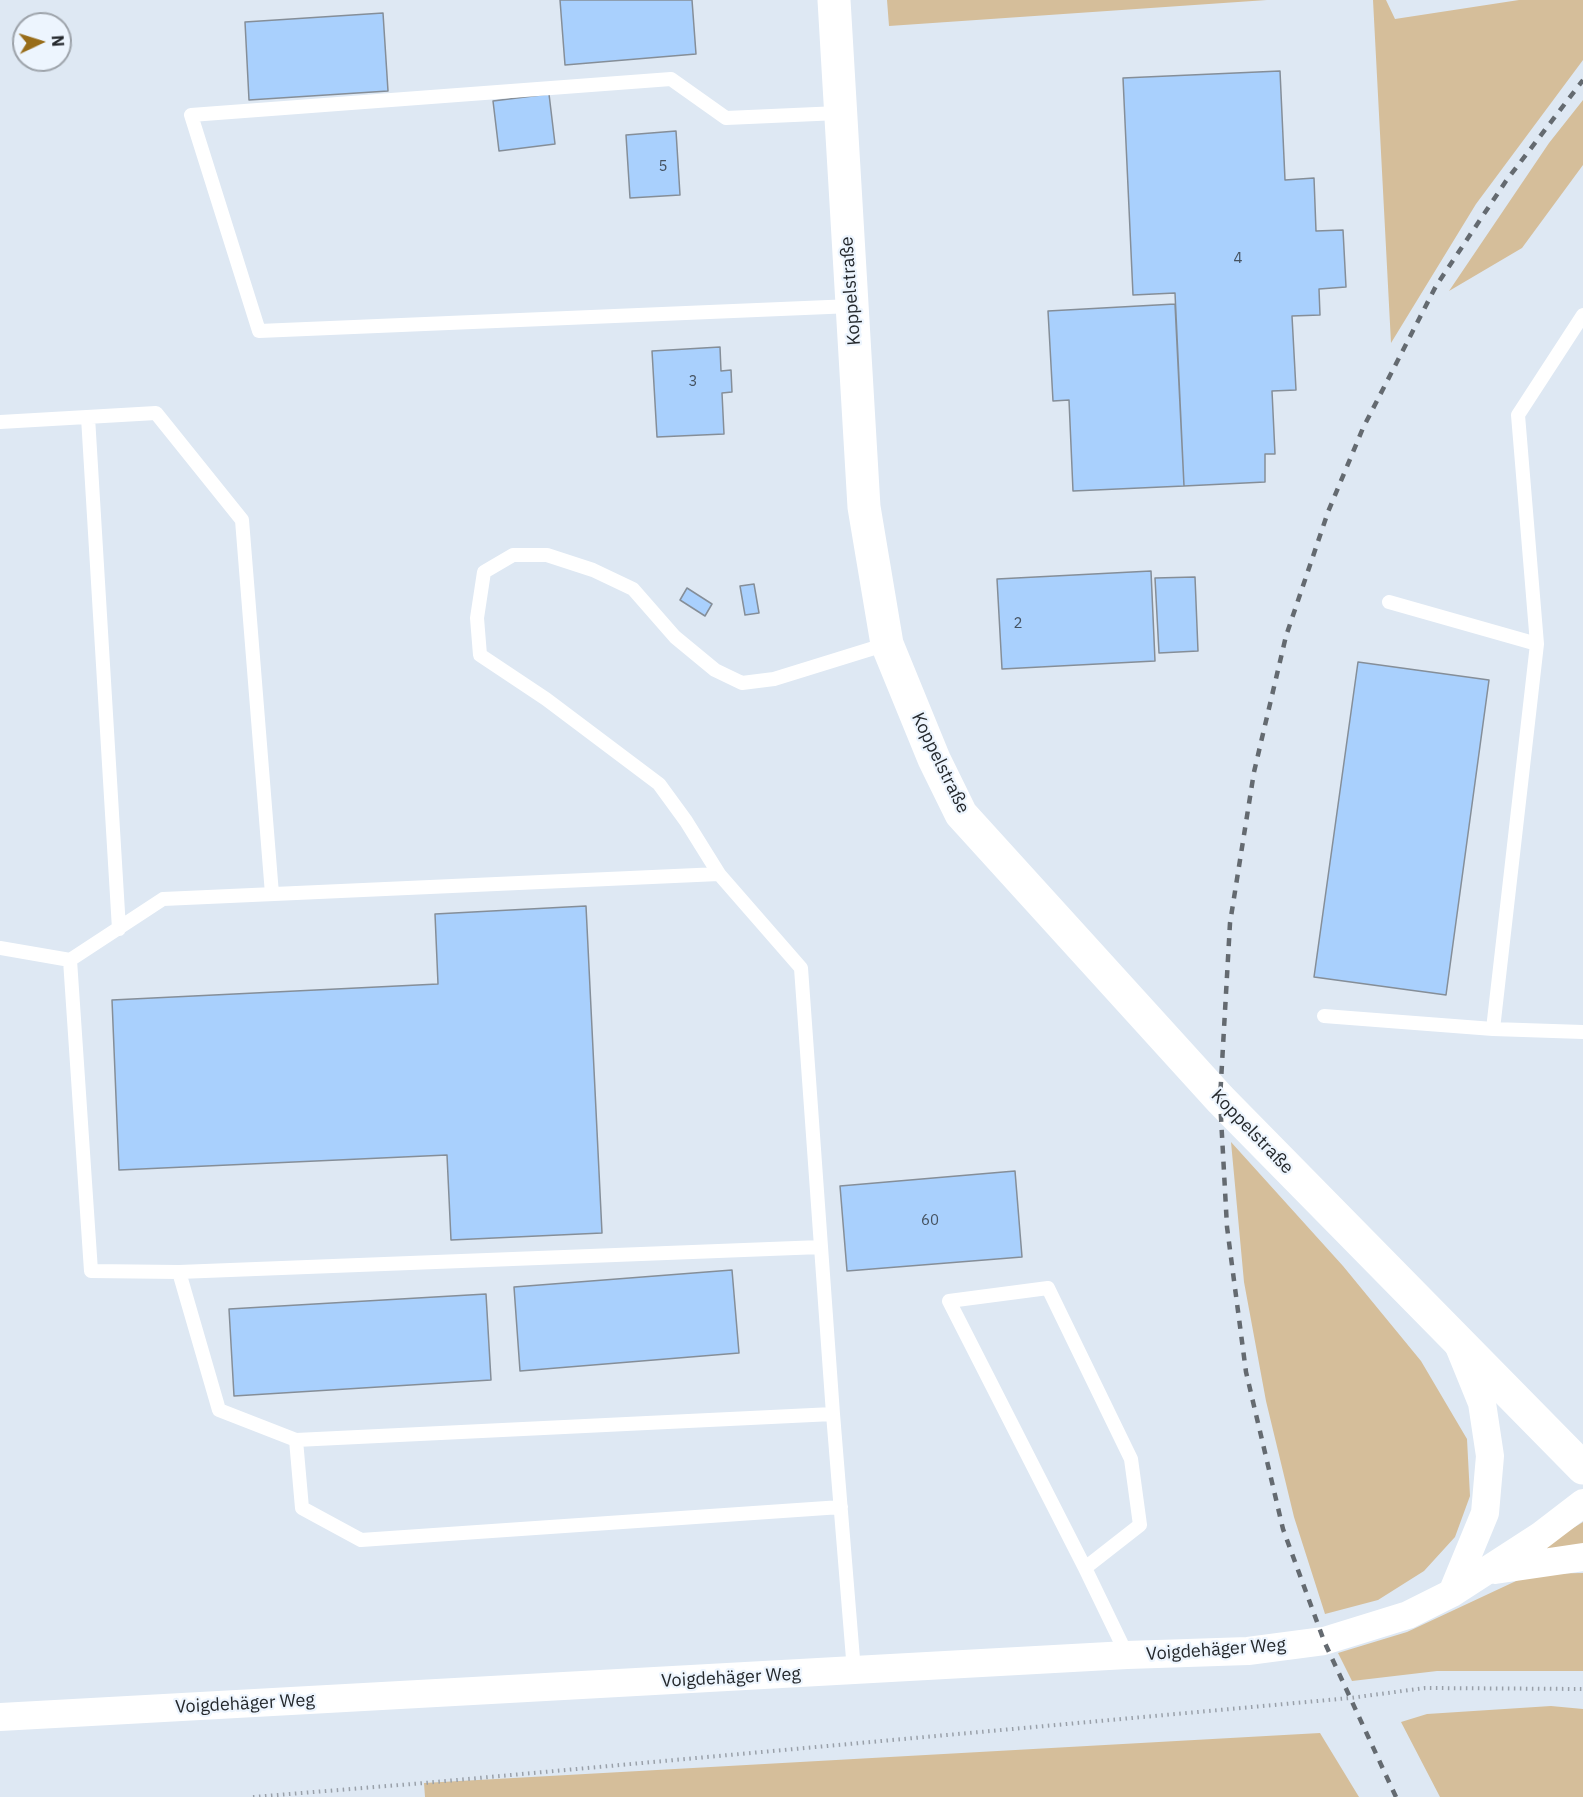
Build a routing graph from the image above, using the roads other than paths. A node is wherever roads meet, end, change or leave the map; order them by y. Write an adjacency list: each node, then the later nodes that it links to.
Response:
1 (834, 0): 2 (street, Koppelstraße)
2 (839, 112): 3 (street, Koppelstraße); 3 (lane)
3 (852, 306): 8 (street, Koppelstraße)
4 (1583, 315): 9 (lane)
5 (88, 417): 6 (lane); 11 (lane); 12 (lane)
6 (0, 422)
7 (1389, 602): 9 (lane)
8 (887, 644): 10 (lane); 20 (street, Koppelstraße)
9 (1537, 644): 16 (lane)
10 (719, 874): 11 (lane); 18 (lane)
11 (272, 894): 12 (lane)
12 (119, 929): 14 (lane)
13 (0, 948): 14 (lane)
14 (70, 960): 19 (lane)
15 (1324, 1016): 16 (lane)
16 (1493, 1029): 17 (lane)
17 (1583, 1032)
18 (821, 1247): 19 (lane); 21 (lane)
19 (179, 1272): 22 (lane)
20 (1456, 1340): 23 (street); 29 (street)
21 (833, 1414): 22 (lane); 25 (lane)
22 (296, 1440): 25 (lane)
23 (1583, 1468)
24 (1583, 1503): 28 (street, Voigdehäger Weg)
25 (841, 1507): 31 (lane)
26 (1583, 1557): 28 (street, Voigdehäger Weg)
27 (1085, 1568): 27 (lane); 30 (lane)
28 (1487, 1571): 29 (street, Voigdehäger Weg)
29 (1452, 1593): 30 (street, Voigdehäger Weg)
30 (1127, 1655): 31 (street, Voigdehäger Weg)
31 (854, 1671): 32 (street, Voigdehäger Weg)
32 (0, 1717)

